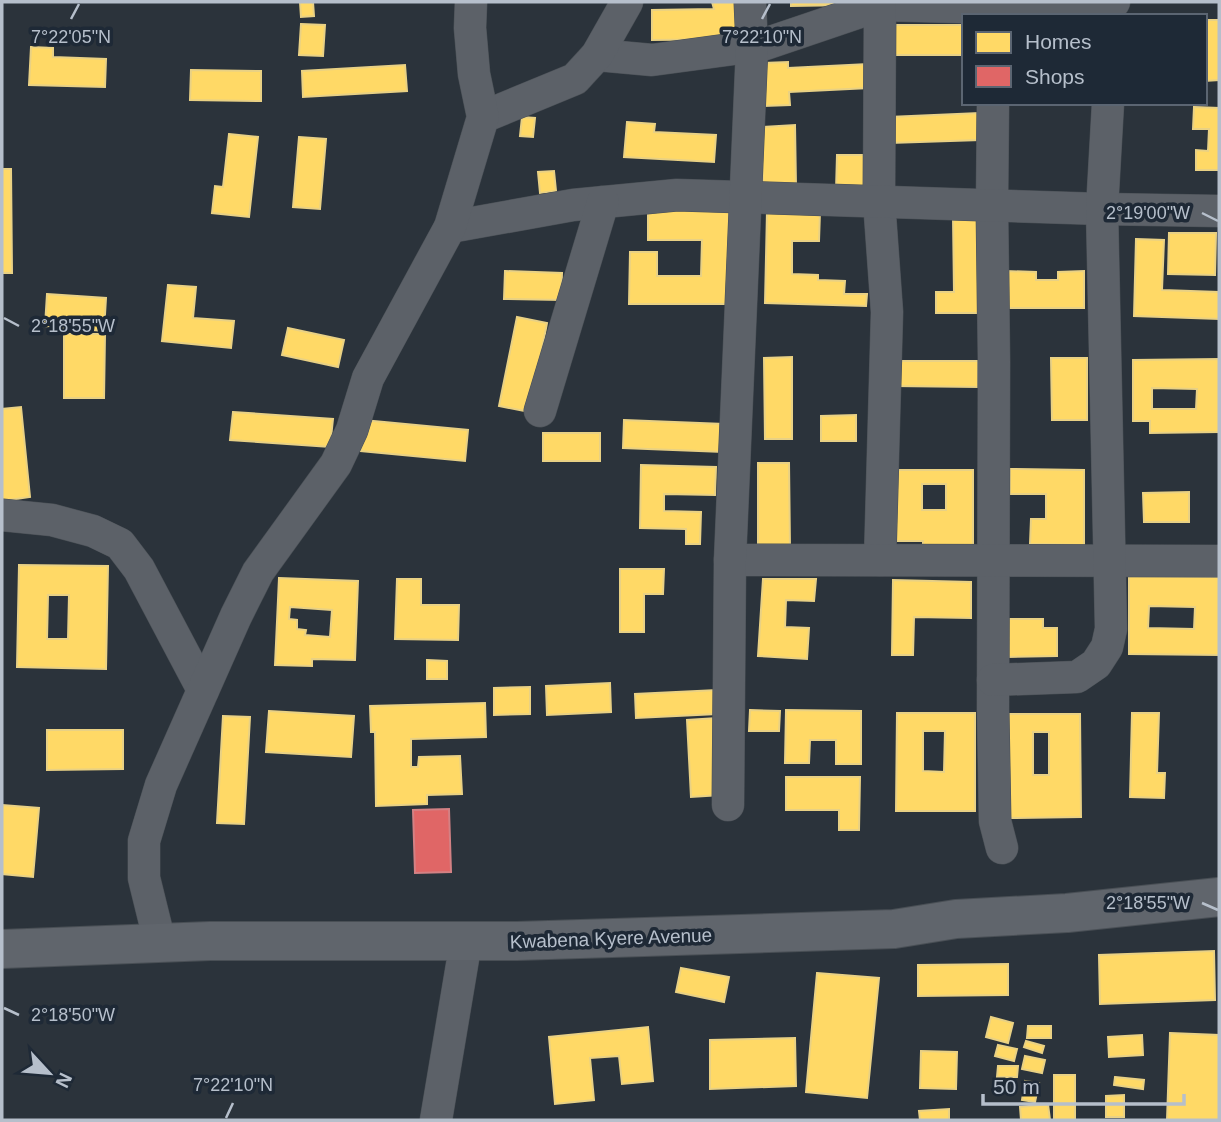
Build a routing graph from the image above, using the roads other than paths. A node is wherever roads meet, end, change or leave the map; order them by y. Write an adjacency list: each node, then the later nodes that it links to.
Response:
1 (471, 2): 11 (street)
2 (627, 2): 8 (street)
3 (750, 2): 7 (street)
4 (1114, 2): 6 (street)
5 (880, 4): 6 (street); 7 (street); 13 (street)
6 (995, 9)
7 (752, 47): 8 (street); 12 (street)
8 (597, 55): 11 (street)
9 (993, 105): 15 (street)
10 (1108, 105): 16 (street)
11 (483, 117): 18 (street)
12 (744, 198): 13 (street); 14 (street); 21 (street)
13 (879, 201): 15 (street); 22 (street)
14 (603, 202): 18 (street); 19 (street)
15 (992, 205): 16 (street); 25 (street)
16 (1101, 209): 17 (street); 23 (street)
17 (1219, 211)
18 (450, 227): 27 (street)
19 (540, 411)
20 (2, 514): 27 (street)
21 (730, 560): 22 (street); 28 (street)
22 (880, 560): 25 (street)
23 (1109, 561): 24 (street); 25 (street); 26 (street)
24 (1219, 561)
25 (993, 562): 26 (street)
26 (993, 680): 29 (street)
27 (203, 690): 32 (street)
28 (728, 805)
29 (1002, 848)
30 (1219, 897): 31 (main road, Kwabena Kyere Avenue)
31 (466, 941): 32 (main road, Kwabena Kyere Avenue); 34 (street)
32 (160, 943): 33 (main road, Kwabena Kyere Avenue)
33 (2, 949)
34 (436, 1120)

